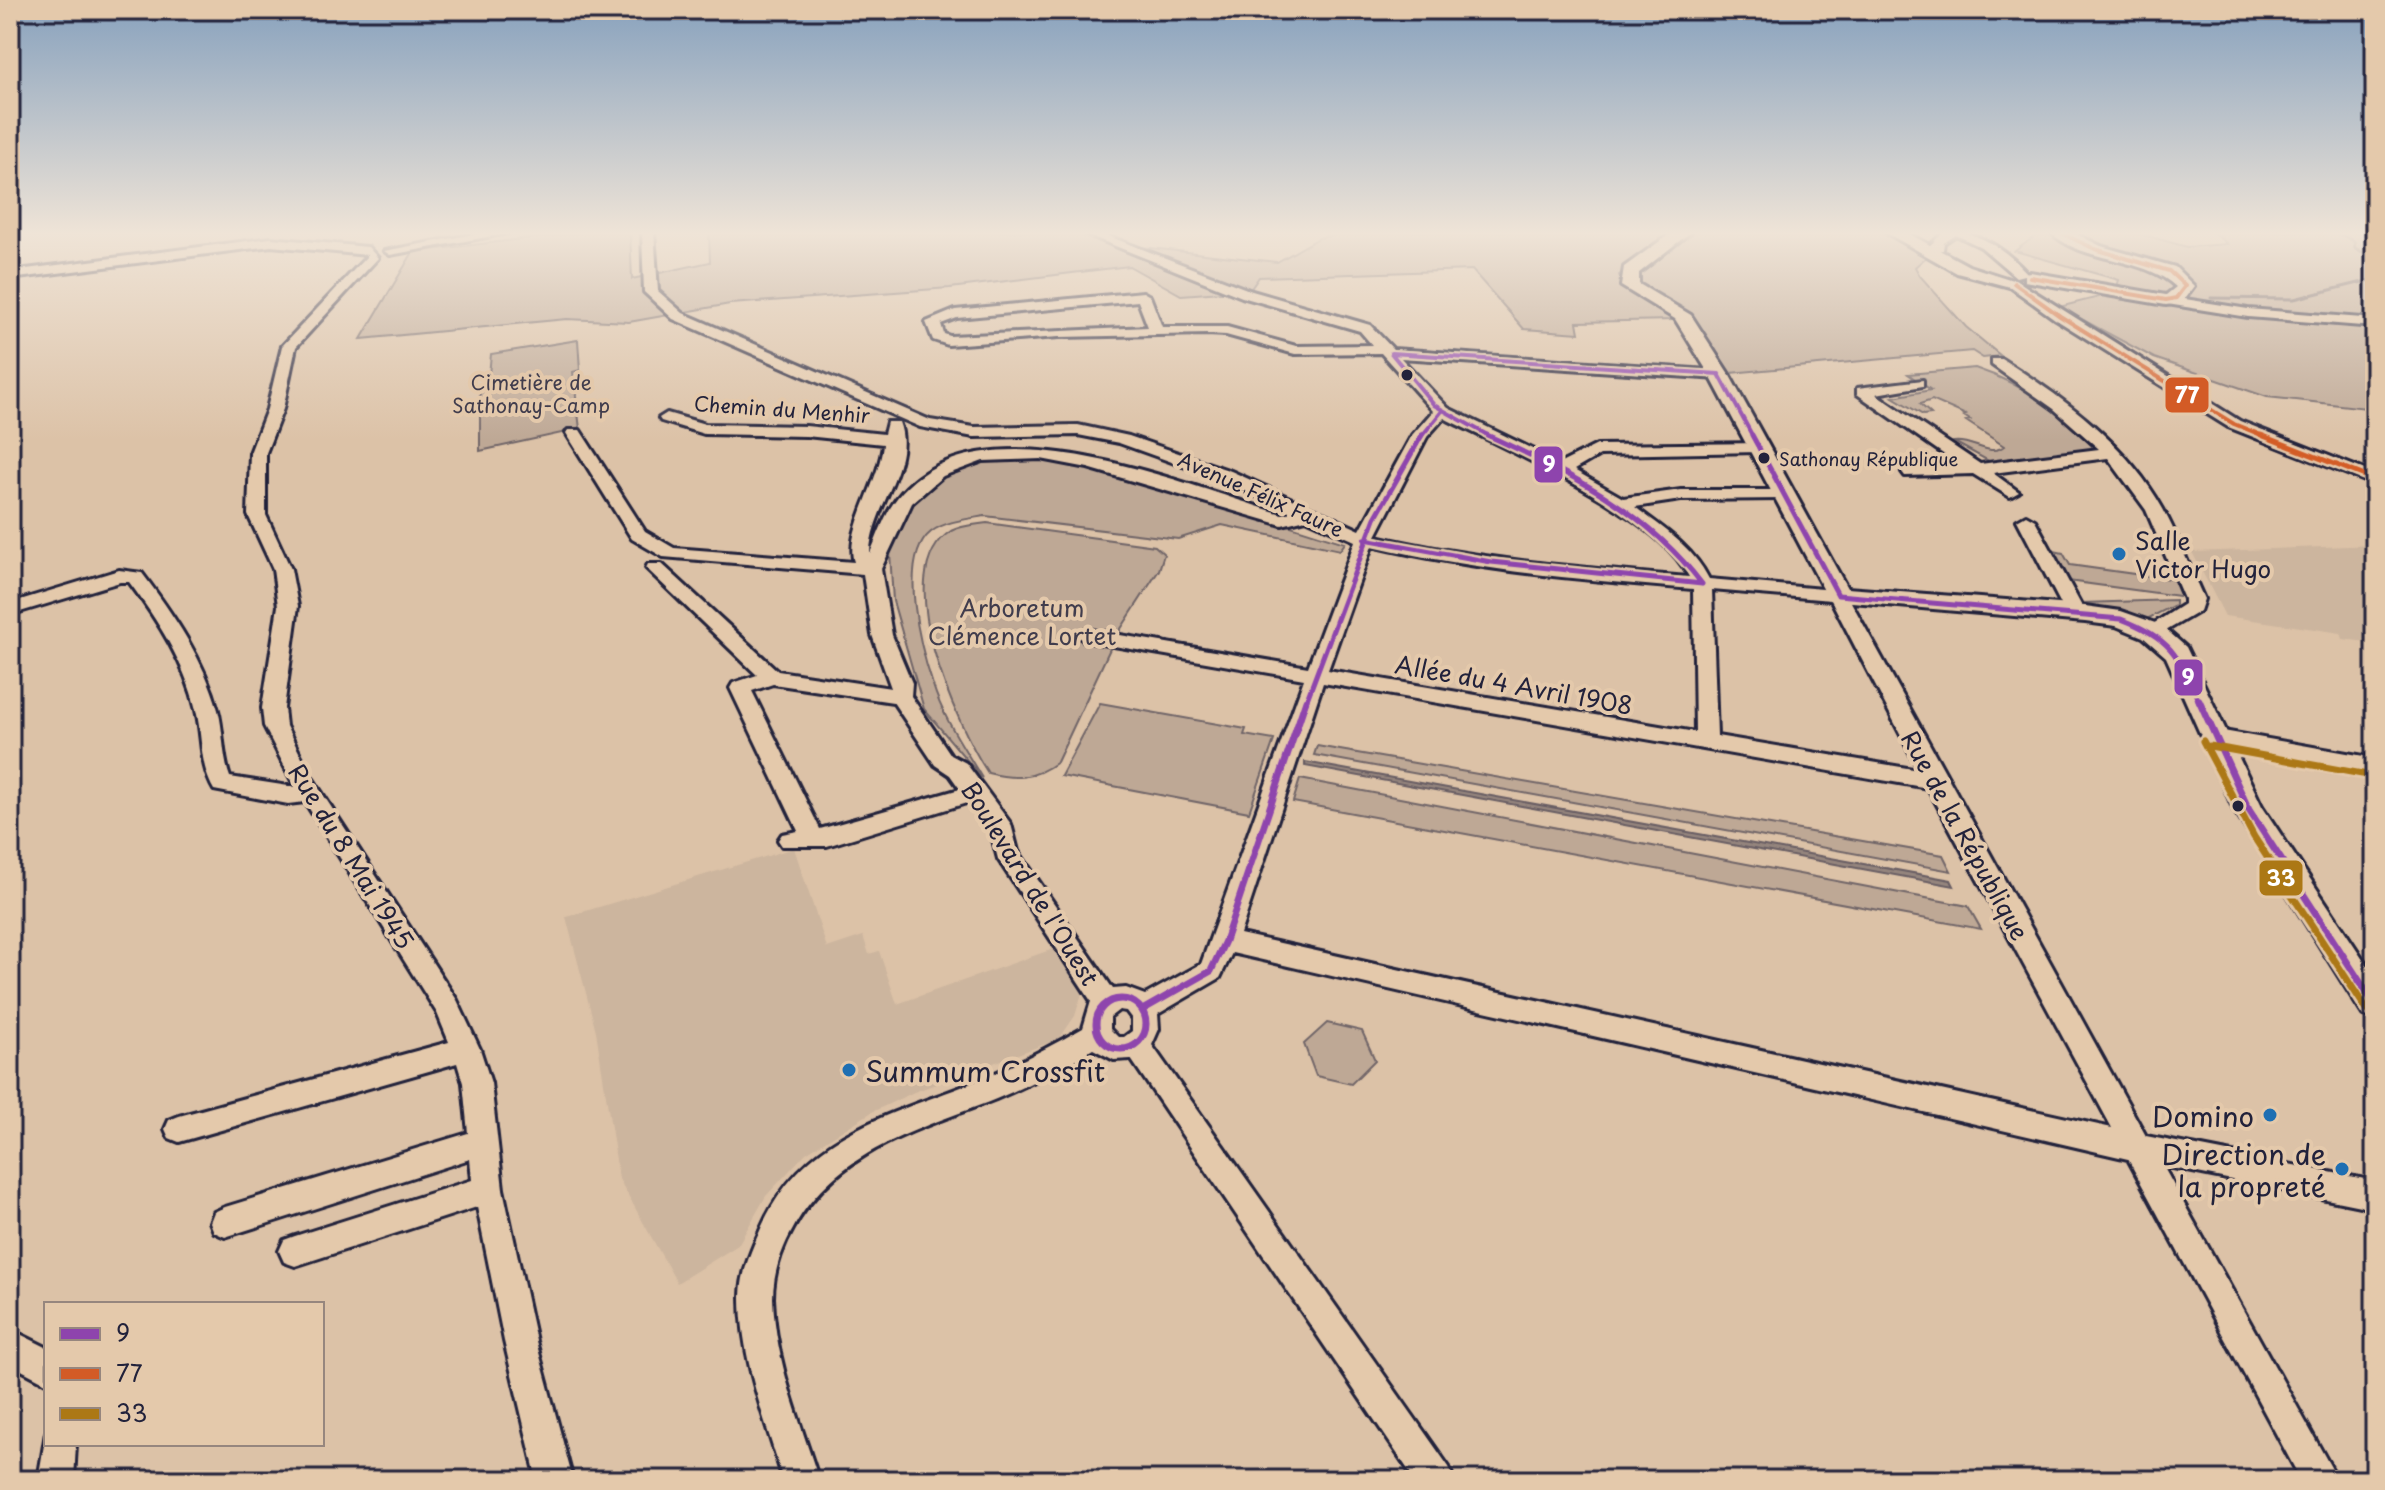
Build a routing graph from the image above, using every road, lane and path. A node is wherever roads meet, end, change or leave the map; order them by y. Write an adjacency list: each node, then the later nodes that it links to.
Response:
1 (332, 301): 48 (street, Rue du 8 Mai 1945)
2 (661, 301): 16 (street, Avenue Félix Faure)
3 (1096, 301): 10 (street)
4 (1145, 301): 10 (street)
5 (1271, 301): 11 (street)
6 (1656, 301): 13 (main road, Rue de la République)
7 (2048, 301): 25 (street)
8 (2169, 301): 9 (street)
9 (2375, 323)
10 (1157, 331): 11 (street)
11 (1388, 351): 13 (street); 15 (street)
12 (1997, 362): 21 (street)
13 (1719, 374): 20 (main road, Rue de la République)
14 (1918, 383): 22 (street)
15 (1442, 411): 23 (street); 31 (street)
16 (900, 415): 19 (street); 29 (street, Avenue Félix Faure)
17 (667, 418): 19 (street, Chemin du Menhir)
18 (574, 433): 32 (street)
19 (893, 440): 32 (street)
20 (1759, 447): 23 (street); 27 (main road, Rue de la République)
21 (2109, 453): 22 (street); 38 (street)
22 (1981, 469): 24 (street); 26 (street)
23 (1561, 470): 28 (street)
24 (1911, 472)
25 (2375, 480)
26 (2010, 492)
27 (1785, 494): 28 (street); 35 (main road, Rue de la République)
28 (1620, 504): 34 (street)
29 (1306, 513): 31 (street, Avenue Félix Faure); 32 (street)
30 (2026, 520): 37 (street)
31 (1365, 539): 34 (street, Avenue Félix Faure); 40 (street)
32 (871, 557): 42 (street, Boulevard de l'Ouest)
33 (655, 568): 41 (street)
34 (1702, 584): 35 (street, Avenue Félix Faure); 44 (street)
35 (1838, 595): 37 (main road, Avenue Félix Faure); 46 (street, Rue de la République)
36 (10, 609): 48 (street)
37 (2076, 614): 38 (main road, Avenue Félix Faure)
38 (2152, 631): 43 (main road)
39 (1085, 635): 40 (street, Allée du 4 Avril 1908)
40 (1314, 676): 44 (street, Allée du 4 Avril 1908); 49 (street)
41 (772, 677): 42 (street); 47 (street)
42 (900, 696): 47 (street, Boulevard de l'Ouest)
43 (2212, 736): 45 (street); 51 (main road)
44 (1706, 743): 46 (street, Allée du 4 Avril 1908)
45 (2375, 766)
46 (1936, 781): 58 (street, Rue de la République)
47 (976, 792): 50 (street, Boulevard de l'Ouest)
48 (311, 793): 55 (street, Rue du 8 Mai 1945)
49 (1225, 941): 52 (street); 58 (street)
50 (1108, 1004): 52 (street); 53 (street)
51 (2375, 1005)
52 (1144, 1009): 54 (street)
53 (1096, 1034): 54 (street); 68 (street)
54 (1135, 1043): 69 (street)
55 (466, 1049): 56 (street); 57 (street, Rue du 8 Mai 1945)
56 (179, 1129)
57 (484, 1142): 59 (street, Rue du 8 Mai 1945); 61 (street)
58 (2140, 1148): 60 (street); 70 (street, Rue de la République)
59 (488, 1189): 62 (street); 67 (street, Rue du 8 Mai 1945)
60 (2375, 1195)
61 (225, 1222)
62 (295, 1251)
63 (10, 1345): 64 (street)
64 (44, 1365)
65 (59, 1446): 66 (street)
66 (56, 1480)
67 (555, 1480)
68 (801, 1480)
69 (1436, 1480)
70 (2320, 1480)

